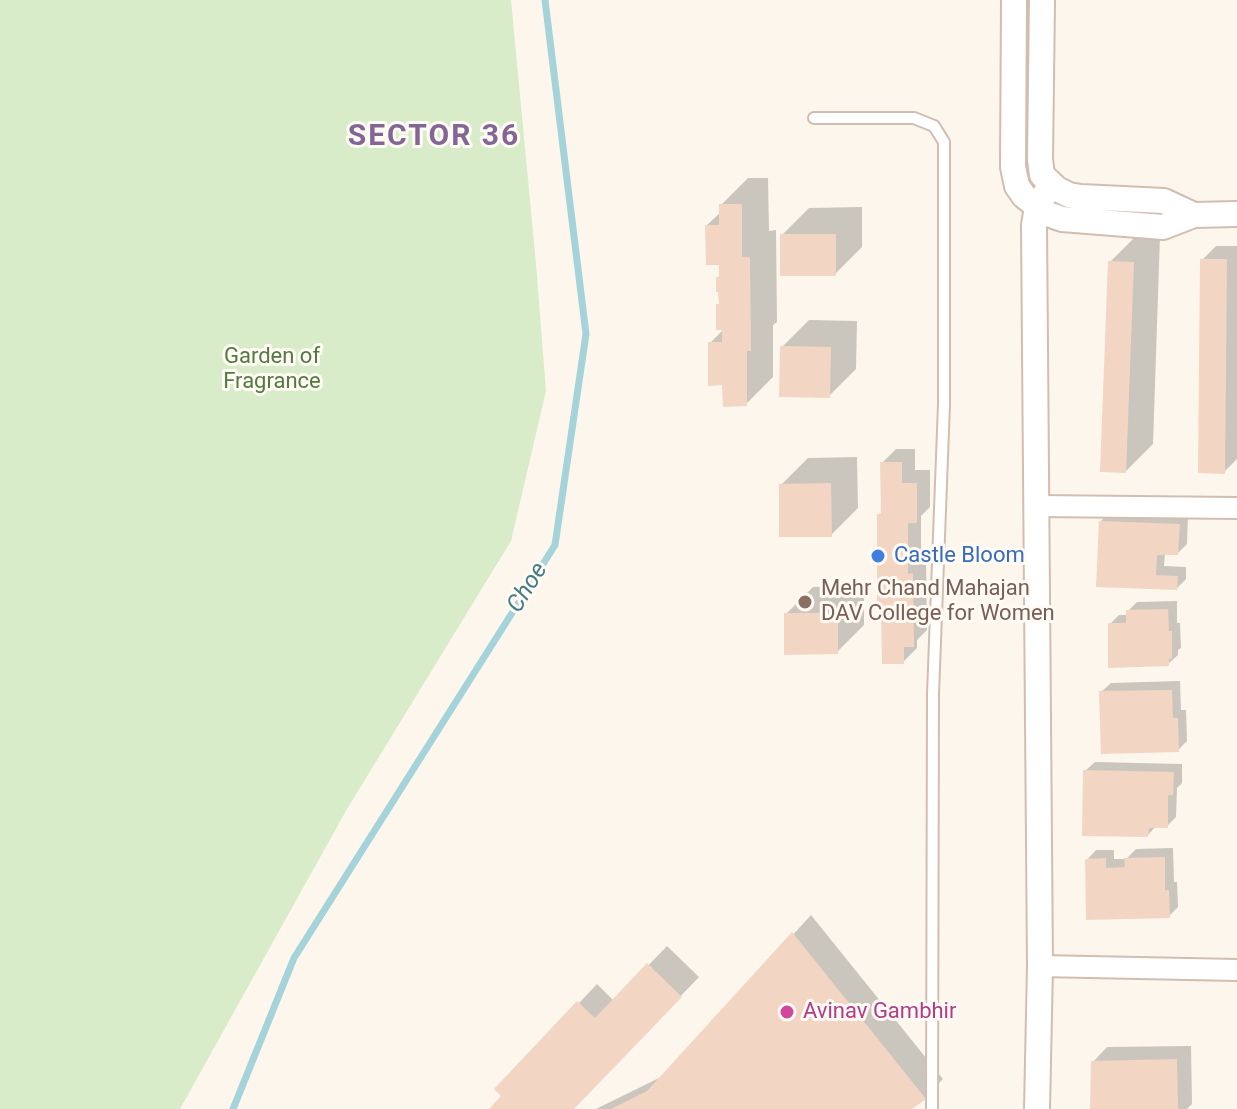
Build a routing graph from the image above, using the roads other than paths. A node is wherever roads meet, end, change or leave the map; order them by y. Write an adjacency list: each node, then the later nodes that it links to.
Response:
1 (1014, 0): 5 (street)
2 (1042, 0): 4 (street)
3 (814, 118): 12 (lane)
4 (1051, 184): 5 (street); 7 (street)
5 (1037, 207): 7 (street); 8 (street)
6 (1237, 214): 7 (street)
7 (1194, 215)
8 (1036, 506): 9 (street); 10 (street)
9 (1237, 508)
10 (1040, 966): 11 (street); 13 (street)
11 (1237, 970)
12 (932, 1109)
13 (1037, 1109)

